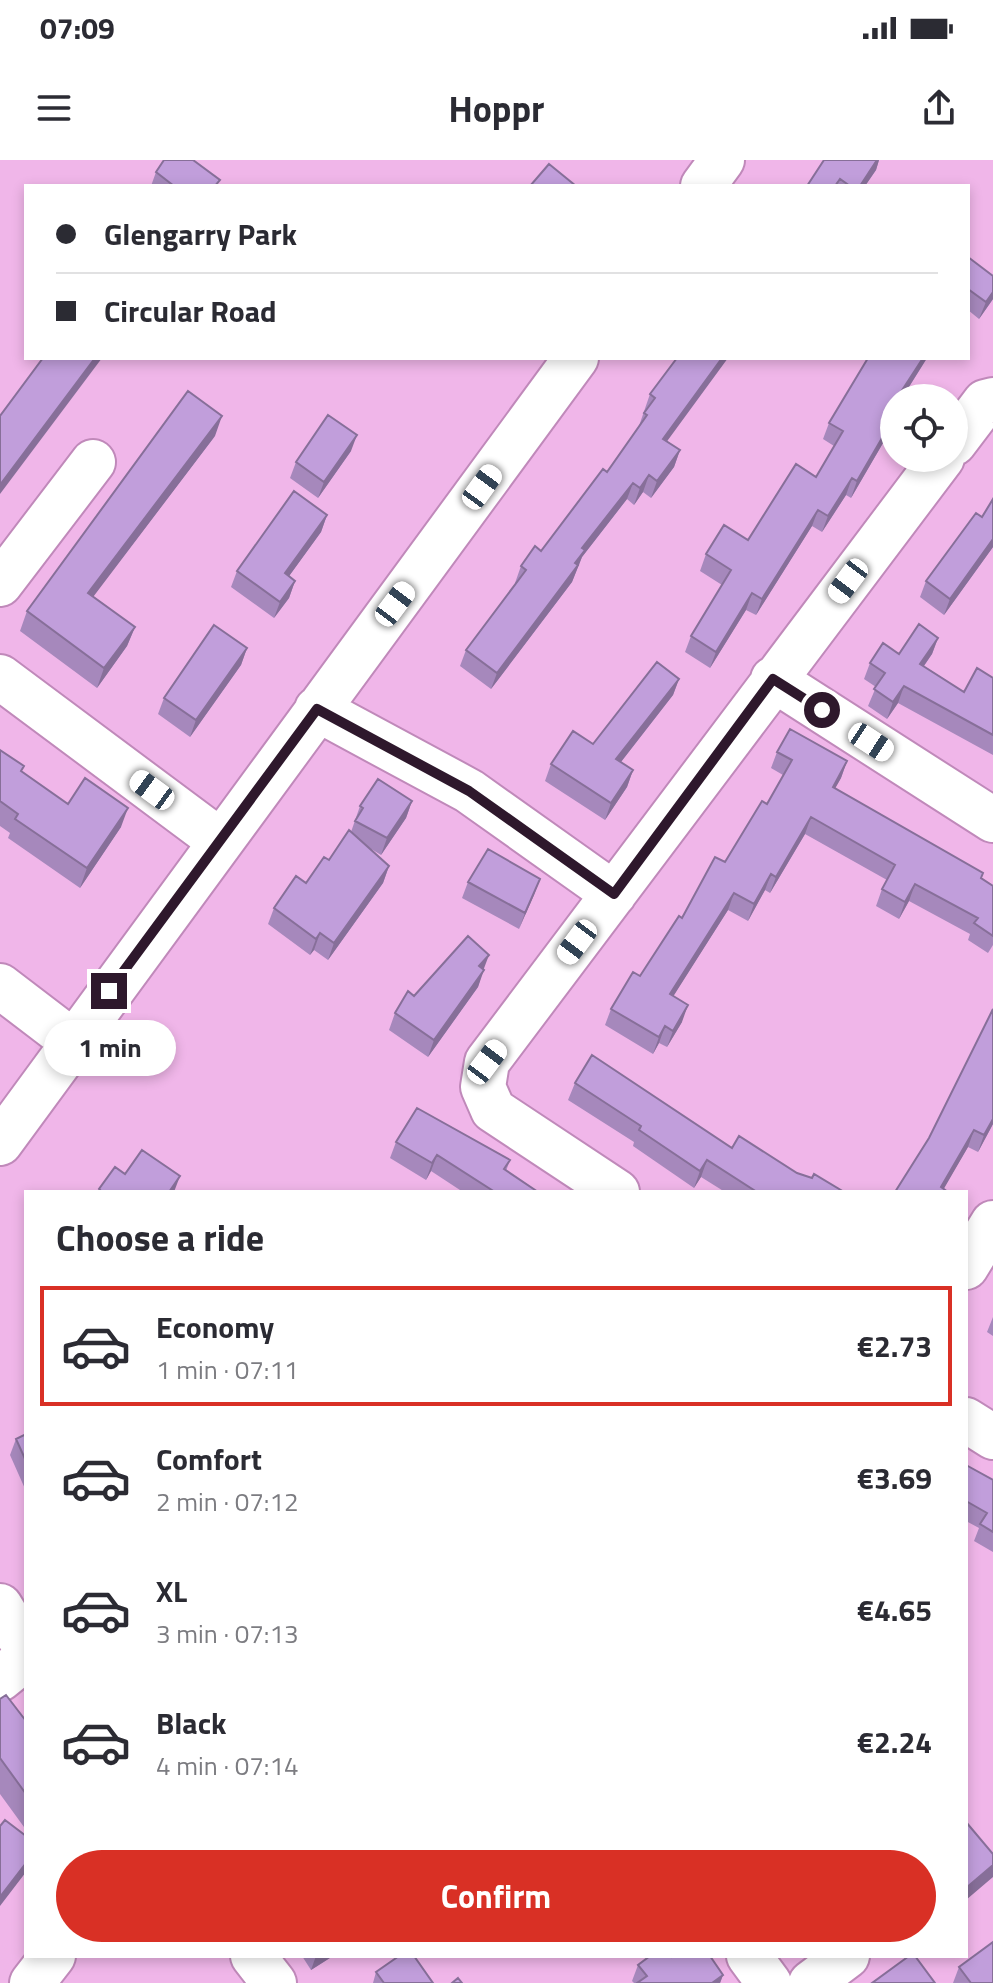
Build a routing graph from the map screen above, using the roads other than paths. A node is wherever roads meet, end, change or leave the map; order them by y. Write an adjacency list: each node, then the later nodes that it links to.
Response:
1 (722, 160): 2 (street)
2 (704, 184)
3 (575, 360): 11 (street)
4 (993, 400): 5 (street)
5 (968, 424)
6 (93, 462): 8 (street)
7 (931, 472): 10 (street)
8 (0, 584)
9 (0, 677): 13 (street)
10 (773, 679): 12 (street); 14 (street)
11 (317, 709): 13 (street); 14 (street)
12 (993, 820)
13 (220, 841): 16 (street)
14 (614, 894): 19 (street)
15 (0, 986): 16 (street)
16 (72, 1041): 17 (street)
17 (16, 1086): 18 (street)
18 (0, 1143)
19 (614, 1190)
20 (993, 1223): 21 (street)
21 (968, 1264)
22 (968, 1421): 23 (street)
23 (993, 1437)
24 (0, 1606): 25 (street)
25 (24, 1645)
26 (24, 1660): 27 (street)
27 (0, 1679)
28 (51, 1958): 32 (street)
29 (255, 1958): 33 (street)
30 (750, 1958): 34 (street)
31 (844, 1958): 35 (street)
32 (32, 1983)
33 (274, 1983)
34 (769, 1983)
35 (811, 1983)

